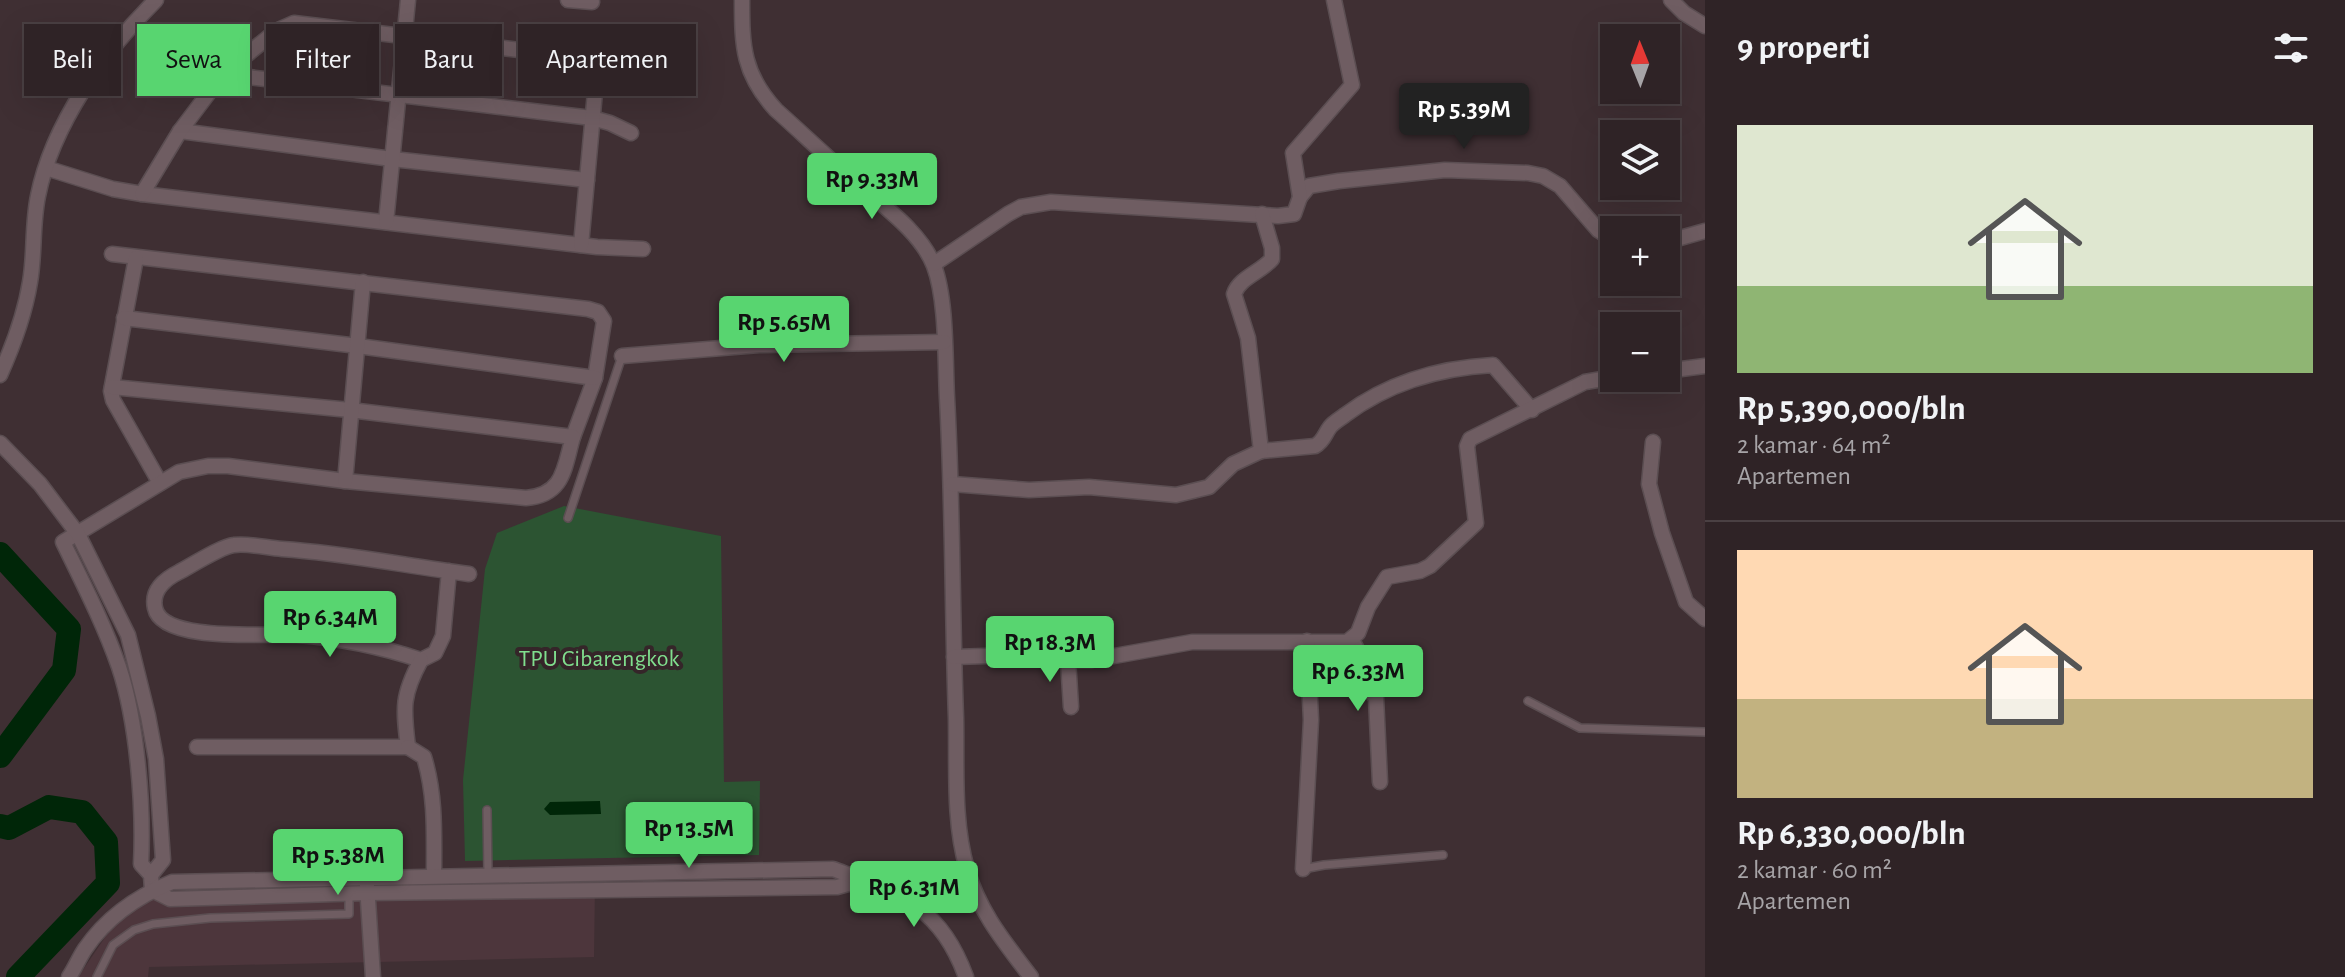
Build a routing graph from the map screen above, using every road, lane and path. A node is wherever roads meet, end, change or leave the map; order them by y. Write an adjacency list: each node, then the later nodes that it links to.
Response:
1 (156, 0): 22 (street)
2 (408, 0): 8 (street)
3 (568, 0): 7 (street)
4 (742, 0): 35 (street)
5 (1334, 0): 25 (street)
6 (1671, 0): 9 (street)
7 (592, 2)
8 (405, 24)
9 (1705, 26)
10 (395, 36): 11 (street)
11 (250, 52)
12 (250, 77): 13 (street)
13 (395, 95)
14 (206, 96): 19 (street)
15 (399, 96): 21 (street)
16 (407, 96): 18 (street)
17 (594, 96): 18 (street)
18 (592, 118): 20 (street); 23 (street)
19 (180, 131): 21 (street); 24 (street)
20 (631, 133)
21 (392, 159): 23 (street); 27 (street)
22 (46, 168): 24 (street); 43 (street)
23 (587, 180): 31 (street)
24 (142, 194): 27 (street)
25 (1300, 197): 26 (street); 28 (street)
26 (1262, 214): 35 (street); 52 (street)
27 (386, 222): 31 (street)
28 (1600, 231)
29 (1705, 231): 30 (street)
30 (1680, 238)
31 (581, 245): 32 (street)
32 (643, 249)
33 (112, 254): 34 (street)
34 (136, 258): 36 (street); 37 (street)
35 (934, 264): 38 (street)
36 (363, 282): 39 (street); 44 (street)
37 (124, 318): 39 (street); 46 (street)
38 (944, 342): 40 (street); 55 (street)
39 (358, 346): 44 (street); 47 (street)
40 (622, 356): 56 (lane)
41 (1705, 366): 42 (street)
42 (1680, 369)
43 (0, 375)
44 (595, 378): 49 (street)
45 (1600, 379): 48 (street)
46 (112, 387): 47 (street); 54 (street)
47 (350, 410): 49 (street); 53 (street)
48 (1532, 410): 52 (street); 61 (street)
49 (573, 437): 53 (street)
50 (1653, 442): 60 (street)
51 (0, 443): 57 (street)
52 (1261, 451): 55 (street)
53 (345, 481): 54 (street)
54 (160, 483): 57 (street)
55 (952, 484): 63 (street)
56 (568, 518)
57 (78, 534): 71 (street); 72 (street)
58 (449, 571): 59 (street); 64 (street); 64 (street)
59 (469, 574)
60 (1705, 618)
61 (1352, 640): 62 (street); 73 (street)
62 (1307, 641): 65 (street); 76 (street)
63 (954, 657): 65 (street); 90 (street)
64 (421, 660): 70 (street)
65 (1068, 660): 67 (street)
66 (1528, 701): 68 (lane)
67 (1071, 707)
68 (1705, 732)
69 (197, 747): 70 (street)
70 (408, 747): 79 (street)
71 (156, 759): 72 (street); 82 (street)
72 (137, 763): 82 (street)
73 (1380, 782)
74 (487, 810): 77 (lane)
75 (1443, 855): 76 (lane)
76 (1303, 869)
77 (488, 875): 78 (street); 79 (street)
78 (518, 875): 81 (street); 83 (street)
79 (434, 876): 80 (street)
80 (367, 877): 82 (street); 84 (street)
81 (863, 880): 83 (street); 89 (street)
82 (152, 882): 85 (street); 86 (street)
83 (519, 891): 84 (street)
84 (367, 893): 85 (street); 88 (street)
85 (349, 894): 87 (lane)
86 (69, 977)
87 (100, 977)
88 (373, 977)
89 (966, 977)
90 (1031, 977)

